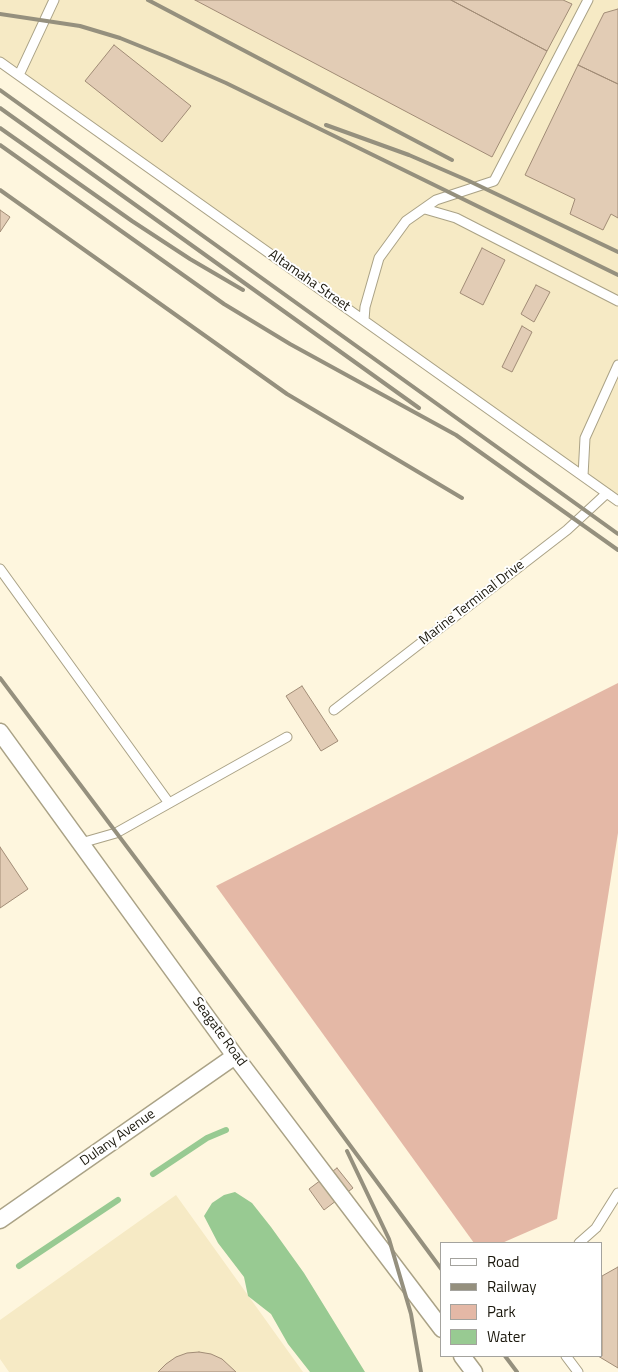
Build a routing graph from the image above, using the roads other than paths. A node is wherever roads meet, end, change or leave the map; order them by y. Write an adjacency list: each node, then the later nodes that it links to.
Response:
1 (54, 0): 4 (lane)
2 (588, 0): 5 (lane)
3 (0, 62): 4 (lane, Altamaha Street)
4 (19, 76): 7 (lane, Altamaha Street)
5 (425, 209): 6 (lane); 7 (lane)
6 (618, 301)
7 (364, 320): 9 (lane, Altamaha Street)
8 (618, 365): 9 (lane)
9 (583, 476): 10 (lane, Altamaha Street)
10 (607, 492): 11 (lane, Altamaha Street); 13 (lane, Marine Terminal Drive)
11 (618, 501)
12 (0, 569): 16 (lane)
13 (334, 710)
14 (0, 732): 17 (street, Seagate Road)
15 (287, 737): 16 (lane)
16 (169, 803): 17 (lane)
17 (80, 843): 18 (street, Seagate Road)
18 (235, 1056): 20 (street, Dulany Avenue); 22 (street, Seagate Road)
19 (618, 1193): 21 (lane)
20 (0, 1220)
21 (580, 1242)
22 (440, 1327)
23 (463, 1357): 25 (street)
24 (567, 1357): 26 (lane)
25 (474, 1372)
26 (578, 1372)

